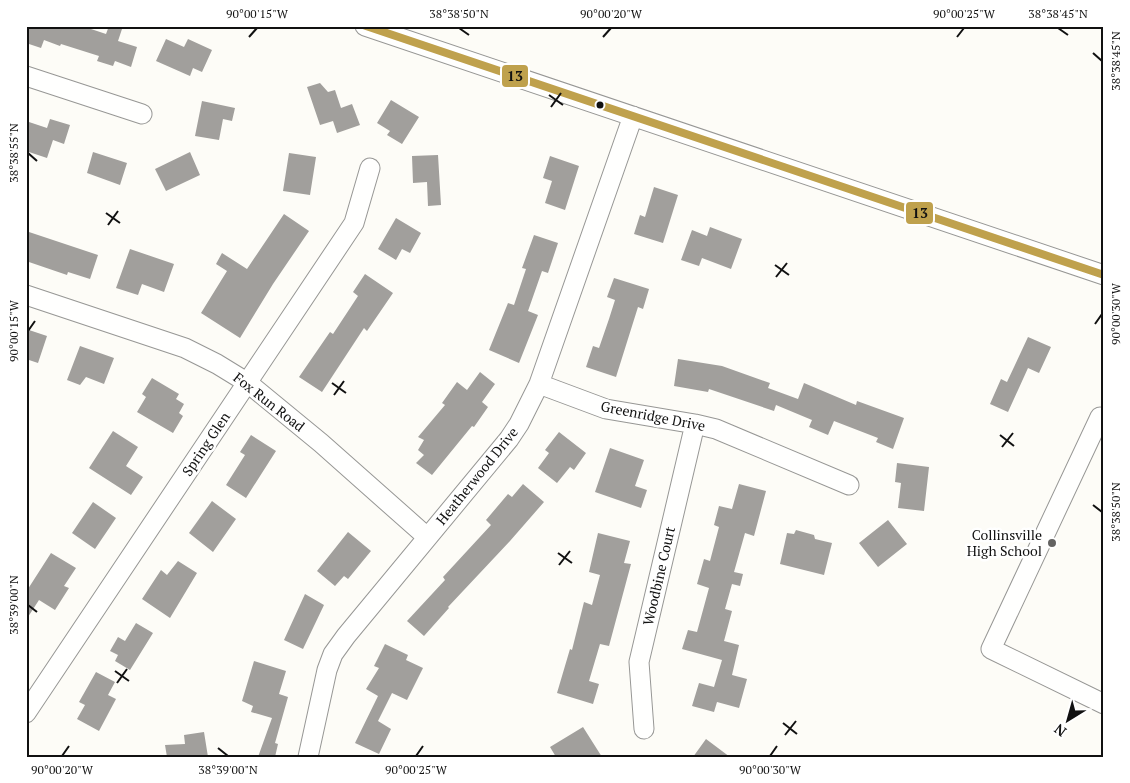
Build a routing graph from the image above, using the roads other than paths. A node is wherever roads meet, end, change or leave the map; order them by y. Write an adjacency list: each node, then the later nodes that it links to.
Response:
1 (365, 26): 4 (street)
2 (26, 76): 3 (street)
3 (142, 114)
4 (633, 116): 6 (street); 9 (street, Heatherwood Drive)
5 (370, 168): 8 (street, Spring Glen)
6 (1104, 275)
7 (26, 294): 8 (street, Fox Run Road)
8 (248, 382): 13 (street, Fox Run Road); 15 (street, Spring Glen)
9 (539, 384): 11 (street, Greenridge Drive); 13 (street, Heatherwood Drive)
10 (1104, 419): 14 (street)
11 (695, 424): 12 (street, Greenridge Drive); 16 (street, Woodbine Court)
12 (849, 485)
13 (427, 537): 17 (street, Heatherwood Drive)
14 (1104, 704)
15 (26, 713)
16 (644, 729)
17 (308, 757)

